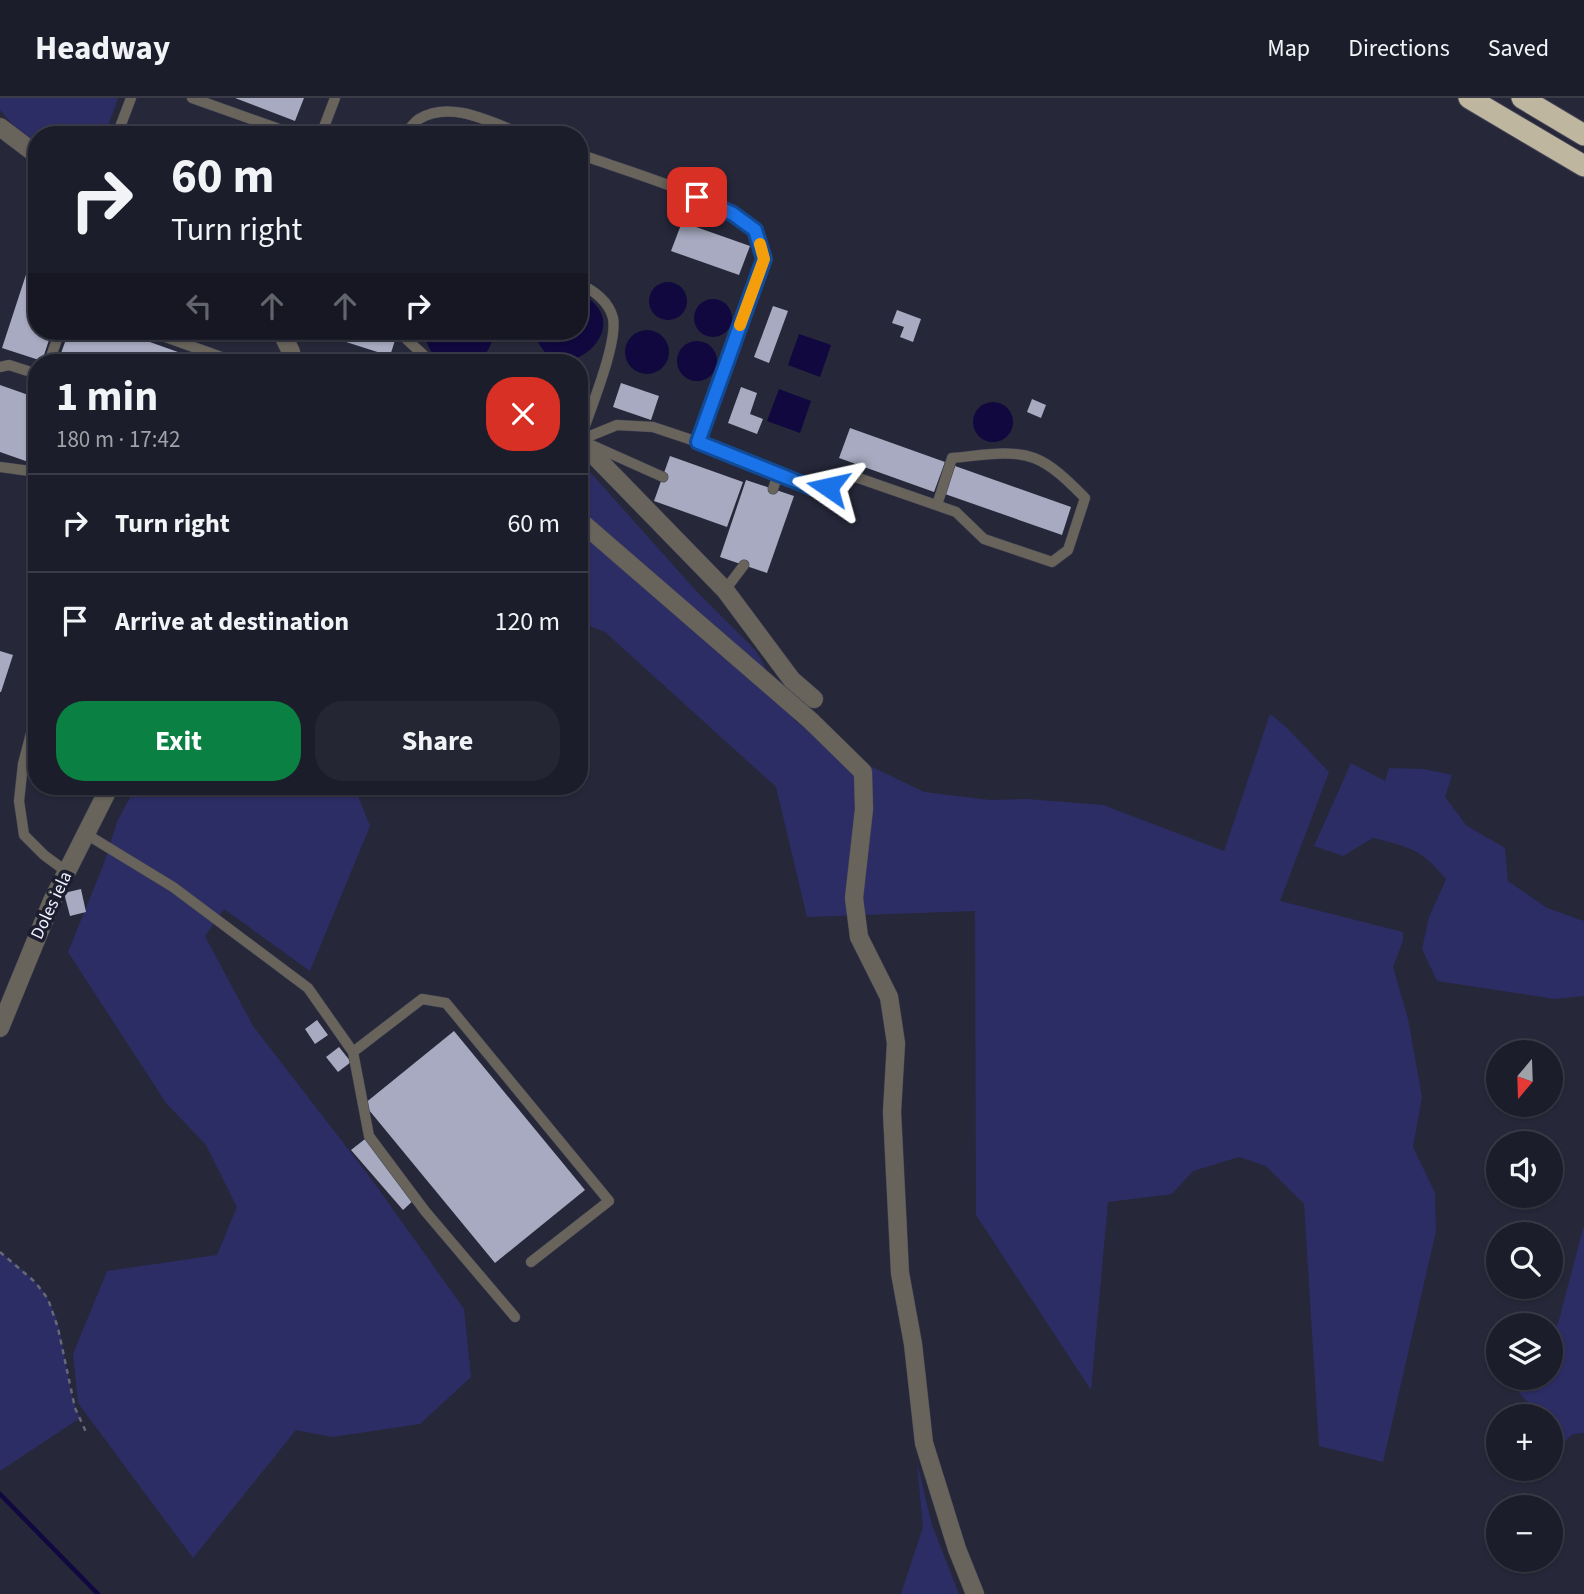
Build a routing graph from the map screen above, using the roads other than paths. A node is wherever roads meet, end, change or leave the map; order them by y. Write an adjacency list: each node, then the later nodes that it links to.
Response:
1 (131, 98): 7 (lane)
2 (192, 98): 8 (lane)
3 (335, 98): 9 (lane)
4 (1469, 98): 17 (highway)
5 (1522, 98): 14 (highway)
6 (493, 123): 10 (lane); 11 (lane); 12 (lane)
7 (120, 126)
8 (271, 126)
9 (324, 126)
10 (412, 126)
11 (492, 126)
12 (501, 126)
13 (0, 127): 15 (street)
14 (1584, 135)
15 (28, 148)
16 (588, 158): 27 (lane)
17 (1584, 166)
18 (588, 289): 25 (lane)
19 (174, 340): 21 (lane)
20 (407, 340): 22 (lane)
21 (213, 354)
22 (422, 354)
23 (0, 367): 24 (lane)
24 (28, 371)
25 (588, 415)
26 (588, 437): 27 (lane)
27 (698, 442): 32 (lane)
28 (588, 444): 33 (lane)
29 (588, 448): 38 (street)
30 (0, 467): 31 (lane)
31 (28, 471)
32 (778, 474): 34 (lane); 35 (lane)
33 (663, 477)
34 (773, 489)
35 (937, 505): 35 (lane)
36 (588, 528): 48 (street)
37 (744, 565): 38 (lane)
38 (725, 590): 39 (street)
39 (814, 699)
40 (28, 745): 43 (lane)
41 (106, 795): 42 (street, Doles iela)
42 (86, 834): 43 (street, Doles iela); 45 (lane)
43 (67, 872): 44 (street, Doles iela)
44 (0, 1028)
45 (352, 1052): 46 (lane); 47 (lane)
46 (531, 1262)
47 (515, 1317)
48 (975, 1594)

